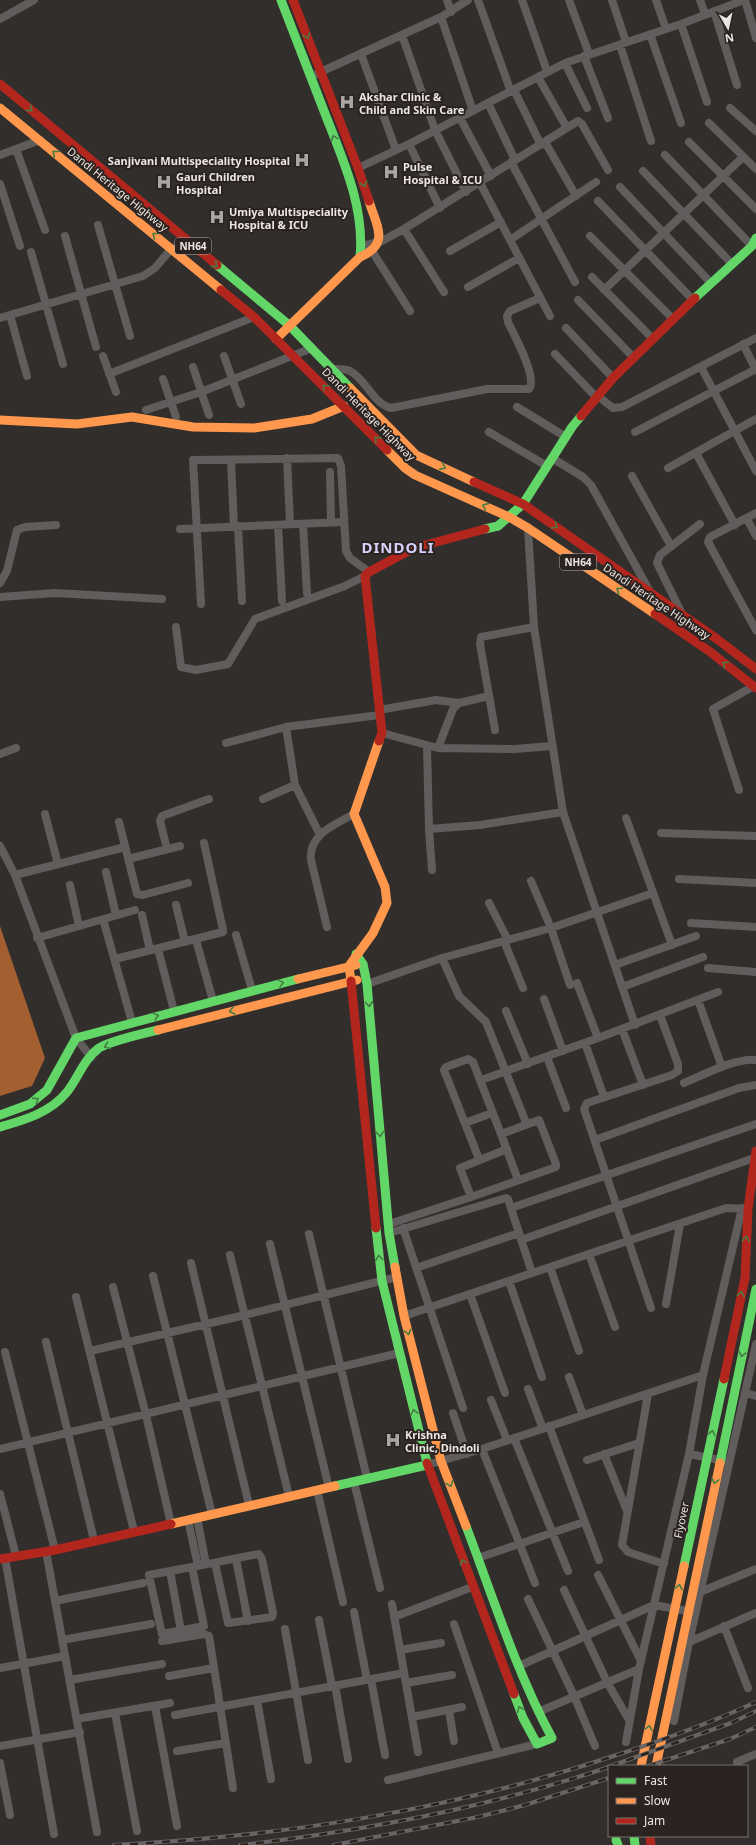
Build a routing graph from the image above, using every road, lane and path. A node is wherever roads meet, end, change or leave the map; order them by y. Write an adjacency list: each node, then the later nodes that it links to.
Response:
1 (34, 0): 17 (street)
2 (281, 0): 30 (street)
3 (293, 0): 27 (street, one-way to 27)
4 (447, 0): 14 (street)
5 (468, 0): 14 (street)
6 (478, 0): 33 (street)
7 (522, 0): 28 (street)
8 (569, 0): 25 (street)
9 (612, 0): 23 (street)
10 (656, 0): 19 (street)
11 (700, 0): 15 (street)
12 (744, 0): 13 (street); 22 (street)
13 (714, 11): 15 (street); 32 (street)
14 (451, 12): 16 (street)
15 (705, 14): 18 (street)
16 (441, 17): 21 (street); 39 (street)
17 (0, 19)
18 (681, 24): 19 (street); 34 (street)
19 (666, 29): 20 (street)
20 (650, 34): 23 (street); 42 (street)
21 (402, 35): 24 (street); 45 (street)
22 (756, 38)
23 (623, 44): 25 (street); 48 (street)
24 (361, 54): 27 (street); 53 (street)
25 (586, 55): 26 (street); 41 (street)
26 (566, 63): 28 (street); 37 (street)
27 (320, 71): 30 (street); 58 (street)
28 (548, 71): 29 (street)
29 (538, 77): 33 (street); 44 (street)
30 (311, 78): 87 (street, one-way to 30)
31 (0, 84): 115 (street, Dandi Heritage Highway / NH64, one-way to 115)
32 (736, 85)
33 (512, 91): 35 (street); 51 (street)
34 (707, 102)
35 (488, 103): 39 (street); 57 (street)
36 (0, 108): 47 (street, Dandi Heritage Highway / NH64)
37 (587, 108)
38 (730, 108): 46 (street)
39 (473, 111): 40 (street)
40 (460, 118): 45 (street); 62 (street)
41 (608, 118)
42 (681, 123)
43 (709, 123): 56 (street)
44 (567, 128): 51 (street); 60 (street)
45 (435, 130): 50 (street); 68 (street)
46 (756, 131)
47 (40, 140): 52 (street); 88 (street, Dandi Heritage Highway / NH64, one-way to 47)
48 (651, 140)
49 (689, 142): 63 (street)
50 (409, 144): 53 (street); 72 (street)
51 (543, 144): 57 (street); 70 (street)
52 (16, 149): 54 (street); 79 (street)
53 (396, 150): 58 (street)
54 (0, 155)
55 (665, 155): 69 (street)
56 (743, 157): 59 (street); 63 (street)
57 (513, 161): 62 (street); 75 (street)
58 (358, 168): 84 (street, one-way to 84)
59 (756, 169)
60 (608, 170)
61 (643, 171): 74 (street)
62 (491, 176): 65 (street)
63 (723, 176): 69 (street); 73 (street)
64 (596, 182): 70 (street)
65 (480, 183): 68 (street); 76 (street)
66 (0, 184): 86 (street)
67 (620, 187): 80 (street)
68 (466, 192): 72 (street)
69 (703, 195): 74 (street); 85 (street)
70 (576, 196): 75 (street)
71 (598, 201): 89 (street)
72 (440, 208): 78 (street)
73 (756, 209)
74 (684, 214): 80 (street); 95 (street)
75 (541, 219): 83 (street); 98 (street)
76 (501, 222): 83 (street); 91 (street)
77 (98, 225): 100 (street)
78 (404, 229): 84 (street); 103 (street)
79 (45, 230)
80 (664, 233): 89 (street); 99 (street)
81 (65, 236): 104 (street)
82 (590, 236): 96 (street)
83 (510, 240): 94 (street)
84 (380, 242): 87 (street); 90 (street)
85 (754, 242): 95 (street)
86 (20, 246)
87 (361, 246): 93 (street)
88 (172, 248): 100 (street); 113 (street, Dandi Heritage Highway / NH64)
89 (645, 250): 96 (street); 107 (street)
90 (372, 251): 93 (street); 109 (street)
91 (450, 251)
92 (31, 252): 108 (street)
93 (360, 257): 115 (street)
94 (519, 258): 101 (street); 105 (street)
95 (732, 264): 99 (street)
96 (625, 270): 102 (street); 114 (street)
97 (592, 277): 102 (street)
98 (574, 282)
99 (711, 283): 107 (street)
100 (115, 284): 104 (street); 117 (street)
101 (468, 287)
102 (604, 290): 120 (street)
103 (444, 292)
104 (81, 294): 108 (street); 122 (street)
105 (540, 298): 111 (street); 132 (street)
106 (578, 300): 128 (street)
107 (693, 300): 114 (street)
108 (45, 305): 110 (street); 129 (street)
109 (410, 311)
110 (10, 315): 112 (street); 135 (street)
111 (550, 316)
112 (0, 318)
113 (254, 318): 119 (street, Dandi Heritage Highway / NH64); 134 (street)
114 (673, 319): 120 (street)
115 (289, 326): 119 (street); 123 (street, Dandi Heritage Highway / NH64)
116 (566, 328): 136 (street)
117 (130, 336)
118 (756, 338): 121 (street)
119 (276, 339): 127 (street, Dandi Heritage Highway / NH64)
120 (653, 339): 128 (street)
121 (743, 344): 131 (street); 133 (street)
122 (96, 347)
123 (312, 348): 127 (street); 132 (street, Dandi Heritage Highway / NH64)
124 (555, 354): 142 (street)
125 (104, 356): 134 (street)
126 (224, 356): 138 (street)
127 (295, 356): 138 (street); 145 (street, Dandi Heritage Highway / NH64, one-way to 127)
128 (634, 358): 136 (street)
129 (63, 364)
130 (193, 367): 141 (street)
131 (701, 367): 139 (street); 142 (street)
132 (331, 369): 164 (street, Dandi Heritage Highway / NH64, one-way to 164)
133 (756, 369): 139 (street)
134 (109, 374): 140 (street)
135 (27, 376)
136 (614, 378): 142 (street)
137 (163, 379): 143 (street)
138 (233, 380): 141 (street); 144 (street)
139 (714, 391): 152 (street); 154 (street)
140 (116, 392)
141 (201, 392): 143 (street); 148 (street)
142 (597, 397): 155 (street)
143 (171, 402): 147 (street); 149 (street)
144 (241, 404)
145 (344, 406): 150 (street); 166 (street, Dandi Heritage Highway / NH64, one-way to 145)
146 (517, 407): 155 (street)
147 (146, 410)
148 (209, 415)
149 (176, 417)
150 (0, 420)
151 (756, 420): 152 (street)
152 (735, 431): 156 (street); 161 (street)
153 (489, 432): 159 (street)
154 (635, 432)
155 (566, 437): 159 (street)
156 (696, 453): 160 (street); 175 (street)
157 (287, 458): 158 (street); 169 (street); 170 (street)
158 (231, 460): 176 (street); 177 (street)
159 (550, 462): 164 (street); 184 (street)
160 (668, 468)
161 (756, 471)
162 (330, 472): 168 (street)
163 (632, 476): 181 (street)
164 (523, 504): 166 (street); 184 (street, NH64, one-way to 184)
165 (756, 513): 167 (street)
166 (508, 517): 178 (street, Dandi Heritage Highway / NH64); 182 (street)
167 (747, 519): 175 (street); 180 (street)
168 (331, 522): 169 (street); 171 (street)
169 (344, 522): 182 (street)
170 (290, 524): 171 (street); 174 (street)
171 (303, 524): 185 (street)
172 (700, 524): 181 (street)
173 (56, 525): 183 (street)
174 (278, 525): 176 (street); 189 (street)
175 (735, 525): 194 (street)
176 (236, 527): 177 (street); 188 (street)
177 (197, 528): 179 (street); 190 (street)
178 (528, 528): 193 (street); 196 (street, Dandi Heritage Highway / NH64, one-way to 178)
179 (180, 529)
180 (756, 536)
181 (671, 546): 191 (street)
182 (367, 574): 192 (street); 199 (street)
183 (0, 584)
184 (650, 592): 191 (street, NH64)
185 (307, 593)
186 (0, 598): 187 (street)
187 (162, 599)
188 (242, 601)
189 (282, 601)
190 (201, 604)
191 (682, 615): 195 (street, NH64)
192 (176, 627)
193 (534, 627): 197 (street); 205 (street)
194 (756, 630)
195 (756, 669)
196 (755, 687): 210 (street)
197 (489, 696): 198 (street); 201 (street)
198 (459, 702): 199 (street); 207 (street)
199 (379, 713): 200 (street); 202 (street)
200 (286, 727): 203 (street); 209 (street)
201 (495, 730)
202 (382, 733): 204 (street); 215 (street)
203 (226, 743)
204 (427, 746): 207 (street); 218 (street)
205 (552, 746): 207 (street); 213 (street)
206 (16, 748): 208 (street)
207 (438, 748)
208 (0, 754)
209 (295, 785): 212 (street); 220 (street)
210 (739, 790)
211 (209, 799): 226 (street)
212 (264, 799)
213 (563, 812): 218 (street); 241 (street)
214 (45, 814): 228 (street)
215 (354, 814): 220 (street); 258 (street)
216 (626, 818): 237 (street)
217 (119, 822): 225 (street)
218 (429, 829): 229 (street)
219 (661, 833): 221 (street)
220 (320, 835): 248 (street)
221 (756, 836)
222 (204, 843): 253 (street)
223 (0, 846): 231 (street)
224 (180, 846): 226 (street)
225 (125, 848): 227 (street); 228 (street)
226 (167, 849): 227 (street)
227 (128, 859): 234 (street)
228 (58, 864): 231 (street)
229 (432, 870)
230 (106, 872): 242 (street)
231 (15, 876): 252 (street)
232 (679, 879): 235 (street)
233 (530, 881): 249 (street)
234 (188, 883)
235 (756, 883)
236 (70, 885): 246 (street)
237 (653, 893): 241 (street); 256 (street)
238 (489, 903): 254 (street)
239 (176, 905): 255 (street)
240 (135, 910): 242 (street)
241 (596, 912): 249 (street); 264 (street)
242 (116, 915): 244 (street)
243 (142, 915): 257 (street)
244 (103, 919): 246 (street); 261 (street)
245 (690, 923): 247 (street)
246 (79, 926): 252 (street)
247 (756, 926)
248 (326, 928)
249 (551, 928): 254 (street); 283 (street)
250 (236, 935): 271 (street)
251 (696, 936): 256 (street)
252 (37, 938): 282 (street)
253 (196, 940): 255 (street); 275 (street)
254 (506, 940): 260 (street); 270 (street)
255 (185, 942): 257 (street)
256 (672, 945): 264 (street)
257 (154, 950): 261 (street); 276 (street)
258 (356, 954): 262 (street); 263 (street)
259 (703, 957): 269 (street)
260 (442, 958): 268 (street); 291 (street)
261 (114, 959): 279 (street)
262 (363, 964): 263 (street); 268 (street)
263 (349, 966): 267 (street); 271 (street, one-way to 263)
264 (615, 966): 269 (street)
265 (708, 968): 266 (street)
266 (756, 972)
267 (351, 981): 268 (street); 286 (street, one-way to 286); 330 (street, one-way to 267)
268 (366, 982): 316 (street, one-way to 316)
269 (622, 987): 280 (street)
270 (524, 988)
271 (252, 990): 275 (street)
272 (718, 992): 274 (street)
273 (544, 999): 285 (street)
274 (698, 1000): 278 (street); 290 (street)
275 (212, 1001): 276 (street)
276 (174, 1011): 279 (street, one-way to 276)
277 (506, 1011): 289 (street)
278 (660, 1015): 280 (street); 294 (street)
279 (132, 1022): 282 (street)
280 (635, 1024): 281 (street)
281 (622, 1029): 283 (street); 294 (street)
282 (76, 1038): 286 (street); 299 (street, one-way to 282)
283 (598, 1038): 284 (street)
284 (585, 1043): 285 (street); 296 (street)
285 (563, 1051): 287 (street)
286 (90, 1057): 303 (street)
287 (547, 1057): 289 (street); 297 (street)
288 (756, 1060): 290 (street)
289 (528, 1064): 291 (street)
290 (722, 1068): 293 (street)
291 (507, 1071): 292 (street); 300 (street)
292 (484, 1079)
293 (684, 1082)
294 (643, 1085): 296 (street)
295 (756, 1085): 305 (street)
296 (604, 1097): 305 (street)
297 (566, 1108)
298 (492, 1112): 301 (street); 301 (street); 304 (street)
299 (0, 1115)
300 (526, 1120)
301 (465, 1123): 308 (street)
302 (756, 1124): 309 (street)
303 (0, 1128)
304 (501, 1134): 306 (street); 310 (street)
305 (594, 1140): 309 (street)
306 (506, 1149): 308 (street); 310 (street)
307 (755, 1154): 312 (street); 314 (street, Flyover)
308 (479, 1159): 311 (street)
309 (606, 1175): 312 (street); 313 (street)
310 (518, 1180): 311 (street)
311 (471, 1197): 316 (street)
312 (617, 1206): 319 (street); 320 (street)
313 (511, 1208): 317 (street); 319 (street)
314 (745, 1209): 315 (street); 354 (street); 492 (street, Flyover, one-way to 314)
315 (680, 1224): 320 (street); 338 (street)
316 (389, 1228): 317 (street); 329 (street)
317 (403, 1228): 325 (street)
318 (309, 1234): 334 (street)
319 (520, 1236): 325 (street); 327 (street)
320 (629, 1241): 322 (street); 340 (street)
321 (270, 1244): 337 (street)
322 (589, 1254): 326 (street); 344 (street)
323 (230, 1255): 341 (street)
324 (191, 1264): 343 (street)
325 (416, 1268): 339 (street)
326 (550, 1268): 327 (street); 350 (street)
327 (532, 1273): 331 (street)
328 (153, 1276): 345 (street)
329 (397, 1277): 330 (street); 342 (street)
330 (382, 1281): 334 (street); 352 (street)
331 (509, 1281): 335 (street); 356 (street)
332 (113, 1287): 347 (street)
333 (756, 1289): 493 (street, one-way to 493)
334 (323, 1294): 337 (street); 353 (street)
335 (470, 1294): 339 (street); 360 (street)
336 (76, 1297): 349 (street)
337 (284, 1304): 341 (street); 355 (street)
338 (666, 1304)
339 (429, 1308): 342 (street); 367 (street)
340 (651, 1308)
341 (245, 1315): 343 (street); 358 (street)
342 (404, 1316): 383 (street, one-way to 383)
343 (205, 1324): 345 (street); 363 (street)
344 (615, 1328)
345 (167, 1333): 347 (street); 366 (street)
346 (46, 1342): 373 (street)
347 (127, 1342): 349 (street); 369 (street)
348 (756, 1348): 361 (street)
349 (90, 1351): 371 (street)
350 (579, 1351)
351 (5, 1352): 375 (street)
352 (399, 1353): 353 (street); 385 (street, one-way to 352)
353 (341, 1368): 355 (street); 386 (street)
354 (703, 1375): 362 (street); 381 (street)
355 (302, 1377): 358 (street); 388 (street)
356 (542, 1377)
357 (569, 1377): 370 (street)
358 (262, 1387): 363 (street); 391 (street)
359 (528, 1389): 372 (street)
360 (505, 1393)
361 (745, 1393): 364 (street); 384 (street)
362 (648, 1394): 370 (street); 376 (street)
363 (223, 1396): 366 (street); 392 (street)
364 (756, 1396)
365 (491, 1400): 374 (street)
366 (185, 1405): 369 (street); 394 (street)
367 (463, 1408)
368 (453, 1413): 379 (street)
369 (146, 1415): 371 (street); 397 (street)
370 (583, 1415): 372 (street)
371 (108, 1424): 373 (street); 398 (street)
372 (546, 1427): 374 (street); 396 (street)
373 (68, 1433): 375 (street); 400 (street)
374 (511, 1439): 378 (street); 399 (street)
375 (28, 1443): 377 (street); 402 (street)
376 (639, 1443): 380 (street); 393 (street)
377 (0, 1449)
378 (482, 1449): 379 (street); 401 (street)
379 (467, 1454): 383 (street)
380 (604, 1454): 382 (street); 393 (street)
381 (689, 1454): 384 (street); 408 (street)
382 (587, 1460)
383 (441, 1461): 385 (street); 405 (street, one-way to 405)
384 (730, 1461): 419 (street)
385 (427, 1465): 386 (street); 416 (street, one-way to 385)
386 (367, 1478): 387 (street)
387 (354, 1482): 388 (street); 417 (street)
388 (329, 1488): 389 (street)
389 (317, 1490): 391 (street); 422 (street)
390 (0, 1494): 403 (street)
391 (289, 1496): 392 (street)
392 (249, 1505): 394 (street)
393 (627, 1511): 408 (street)
394 (212, 1514): 395 (street)
395 (193, 1519): 397 (street); 409 (street)
396 (584, 1522): 399 (street); 407 (street)
397 (171, 1524): 398 (street)
398 (134, 1531): 400 (street)
399 (552, 1533): 401 (street); 412 (street)
400 (94, 1540): 402 (street)
401 (519, 1544): 405 (street); 414 (street)
402 (50, 1550): 403 (street); 421 (street)
403 (16, 1556): 404 (street)
404 (2, 1558): 445 (street)
405 (478, 1558): 448 (street)
406 (236, 1559): 409 (street); 431 (street); 431 (street)
407 (599, 1560)
408 (664, 1564): 424 (street)
409 (203, 1565): 411 (street); 431 (street); 436 (street)
410 (756, 1569): 419 (street)
411 (170, 1571): 436 (street); 436 (street)
412 (568, 1571)
413 (598, 1575): 430 (street)
414 (534, 1582)
415 (143, 1583): 421 (street)
416 (472, 1587): 428 (street); 480 (street, one-way to 416)
417 (380, 1588)
418 (564, 1590): 437 (street)
419 (700, 1592): 426 (street)
420 (528, 1599): 443 (street)
421 (55, 1601): 438 (street)
422 (343, 1602)
423 (392, 1604): 428 (street)
424 (654, 1605): 426 (street); 430 (street); 447 (street)
425 (354, 1612): 454 (street)
426 (695, 1612): 440 (street)
427 (756, 1613): 434 (street)
428 (394, 1617): 442 (street)
429 (319, 1620): 458 (street)
430 (621, 1620): 437 (street); 447 (street)
431 (248, 1621)
432 (151, 1624): 438 (street)
433 (454, 1624): 485 (street)
434 (724, 1626): 440 (street); 459 (street)
435 (285, 1629): 460 (street)
436 (181, 1631)
437 (585, 1636): 443 (street); 456 (street)
438 (62, 1640): 444 (street)
439 (162, 1641): 450 (street)
440 (689, 1642): 474 (street)
441 (441, 1643): 442 (street)
442 (400, 1650): 451 (street)
443 (552, 1650): 448 (street); 461 (street)
444 (65, 1656): 445 (street); 455 (street)
445 (24, 1664): 449 (street); 476 (street)
446 (162, 1664): 455 (street)
447 (640, 1665): 456 (street); 473 (street)
448 (519, 1666): 468 (street)
449 (0, 1668)
450 (214, 1668): 453 (street); 465 (street)
451 (404, 1673): 454 (street); 457 (street)
452 (452, 1675): 457 (street)
453 (169, 1676)
454 (369, 1679): 458 (street); 487 (street)
455 (70, 1680): 472 (street)
456 (606, 1682): 461 (street); 473 (street)
457 (406, 1683): 471 (street)
458 (334, 1686): 460 (street); 488 (street)
459 (748, 1688)
460 (296, 1693): 462 (street); 489 (street)
461 (574, 1696): 468 (street); 482 (street)
462 (257, 1700): 465 (street); 494 (street)
463 (170, 1703): 464 (street)
464 (155, 1706): 469 (street); 498 (street)
465 (220, 1707): 470 (street); 479 (street)
466 (462, 1707): 467 (street)
467 (448, 1710): 471 (street); 477 (street)
468 (538, 1712): 480 (street)
469 (115, 1713): 472 (street); 499 (street)
470 (175, 1715)
471 (412, 1717): 484 (street)
472 (77, 1719): 475 (street)
473 (629, 1720): 478 (street)
474 (674, 1721)
475 (80, 1732): 476 (street); 500 (street)
476 (37, 1739): 481 (street); 501 (street)
477 (454, 1741)
478 (626, 1742)
479 (226, 1743): 483 (street); 496 (street)
480 (537, 1744): 485 (street)
481 (0, 1746)
482 (595, 1746)
483 (177, 1751)
484 (418, 1752)
485 (498, 1753): 495 (street)
486 (756, 1754): 490 (street)
487 (385, 1755)
488 (348, 1759)
489 (308, 1760)
490 (737, 1762)
491 (0, 1763): 497 (street)
492 (641, 1765)
493 (656, 1765)
494 (271, 1779)
495 (388, 1780)
496 (234, 1788)
497 (10, 1815)
498 (177, 1826)
499 (138, 1831)
500 (97, 1832)
501 (54, 1834)

